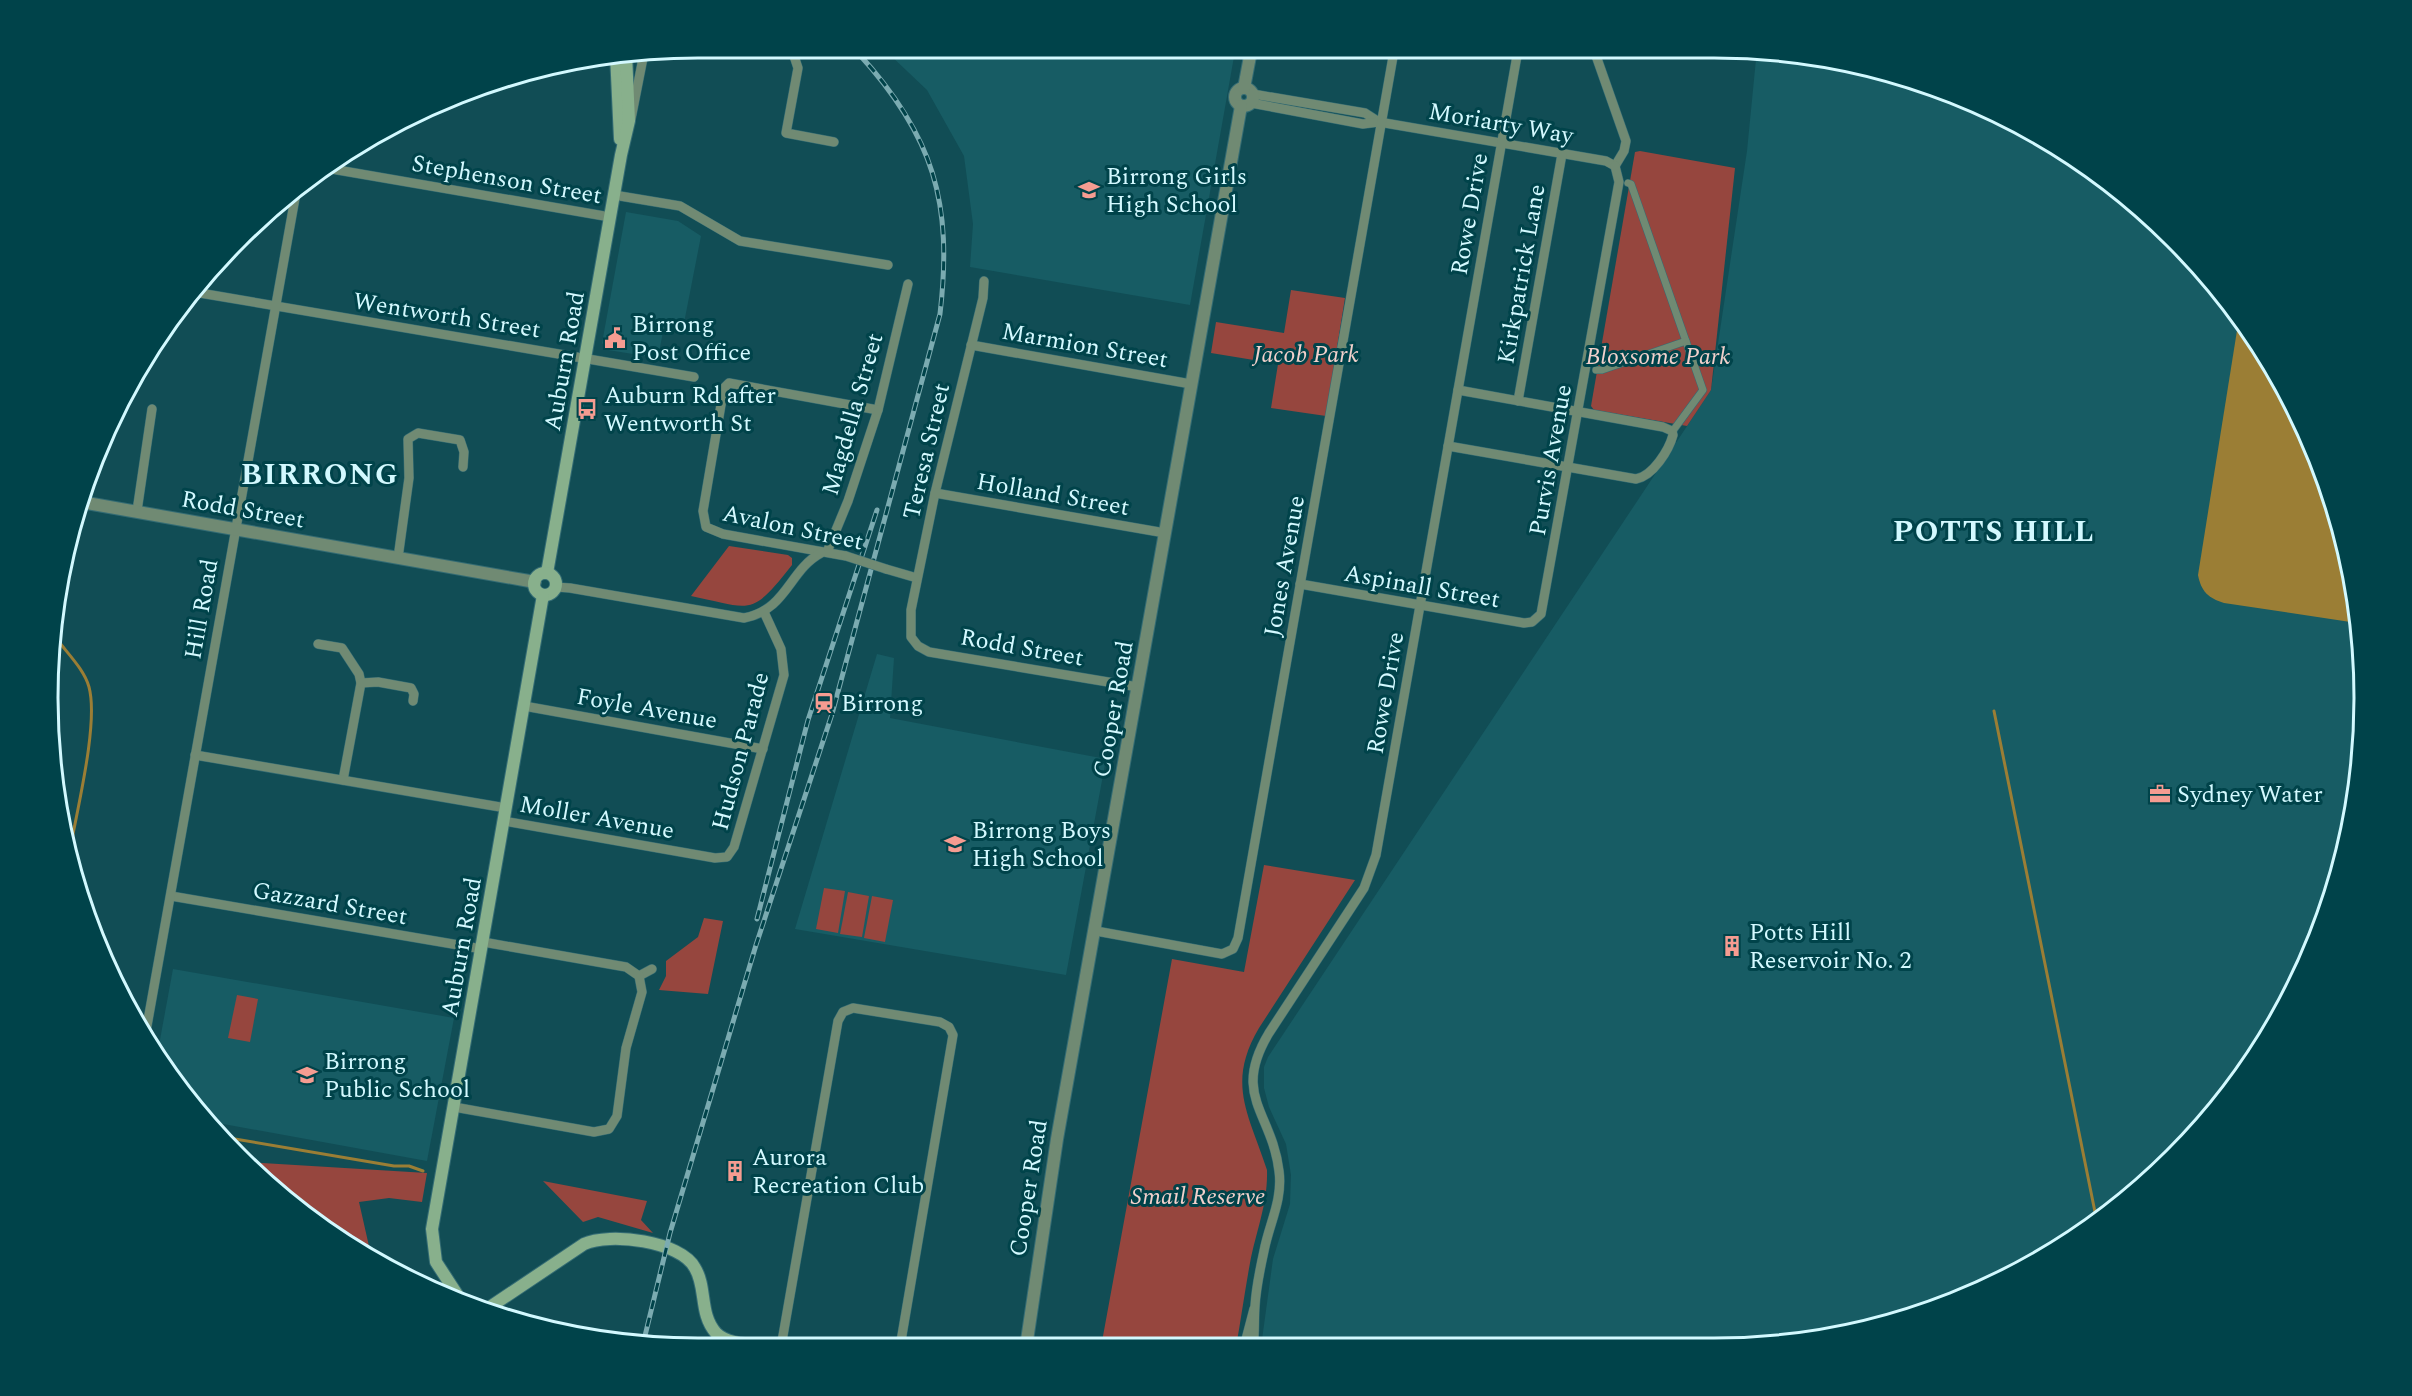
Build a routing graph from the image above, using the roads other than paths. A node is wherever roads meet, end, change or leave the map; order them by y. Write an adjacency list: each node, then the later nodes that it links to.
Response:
1 (795, 59): 12 (street)
2 (1250, 59): 9 (street, Cooper Road)
3 (1392, 59): 10 (street, Jones Avenue)
4 (1516, 59): 13 (street, Rowe Drive)
5 (1597, 59): 16 (street)
6 (642, 61): 11 (street, Auburn Road)
7 (626, 63): 11 (main road, Auburn Road)
8 (616, 64): 15 (main road, Auburn Road)
9 (1247, 98): 10 (street, Moriarty Way); 32 (street, Cooper Road)
10 (1380, 122): 13 (street, Moriarty Way); 52 (street, Jones Avenue)
11 (627, 133): 15 (main road, Auburn Road)
12 (834, 142)
13 (1502, 143): 14 (street, Moriarty Way); 33 (street, Rowe Drive)
14 (1562, 154): 16 (street, Moriarty Way); 34 (street, Kirkpatrick Lane)
15 (621, 155): 19 (main road, Auburn Road)
16 (1615, 166): 37 (street, Purvis Avenue)
17 (338, 170): 21 (street, Stephenson Street)
18 (1628, 183): 27 (street)
19 (615, 195): 21 (main road, Auburn Road); 22 (street)
20 (294, 203): 26 (street, Hill Road)
21 (610, 217): 29 (main road, Auburn Road)
22 (888, 265)
23 (984, 281): 28 (street, Teresa Street)
24 (908, 284): 36 (street, Magdella Street)
25 (203, 294): 26 (street, Wentworth Street)
26 (276, 307): 29 (street, Wentworth Street); 45 (street, Hill Road)
27 (1686, 341): 30 (street); 38 (street)
28 (971, 345): 32 (street, Marmion Street); 42 (street, Teresa Street)
29 (586, 358): 31 (street, Wentworth Street); 49 (main road, Auburn Road)
30 (1596, 370)
31 (694, 377)
32 (1191, 384): 46 (street, Cooper Road)
33 (1458, 390): 34 (street); 39 (street, Rowe Drive)
34 (1518, 401): 37 (street)
35 (152, 410): 44 (street)
36 (878, 410): 47 (street, Magdella Street); 47 (street, Avalon Street)
37 (1578, 411): 38 (street); 41 (street, Purvis Avenue)
38 (1672, 432): 41 (street)
39 (1448, 446): 41 (street); 55 (street, Rowe Drive)
40 (463, 467): 48 (street)
41 (1568, 467): 57 (street, Purvis Avenue)
42 (935, 493): 46 (street, Holland Street); 50 (street, Teresa Street)
43 (89, 503): 44 (street, Rodd Street)
44 (137, 511): 45 (street, Rodd Street)
45 (235, 530): 48 (street, Rodd Street); 65 (street, Hill Road)
46 (1165, 533): 61 (street, Cooper Road)
47 (824, 552): 50 (street, Avalon Street, bridge); 56 (street)
48 (398, 558): 51 (street, Rodd Street)
49 (547, 573): 51 (main road); 53 (main road)
50 (917, 578): 58 (street, Teresa Street)
51 (535, 582): 54 (main road)
52 (1300, 584): 55 (street, Aspinall Street); 70 (street, Jones Avenue)
53 (556, 587): 54 (main road); 56 (street)
54 (543, 595): 63 (main road, Auburn Road)
55 (1421, 604): 57 (street, Aspinall Street); 78 (street, Rowe Drive)
56 (764, 612): 64 (street, Hudson Parade)
57 (1537, 619)
58 (910, 632): 61 (street, Rodd Street)
59 (318, 644): 60 (street)
60 (361, 683): 62 (street); 66 (street)
61 (1138, 687): 70 (street, Cooper Road)
62 (413, 701)
63 (524, 706): 64 (street, Foyle Avenue); 67 (main road, Auburn Road)
64 (763, 749): 68 (street, Hudson Parade)
65 (195, 755): 66 (street, Moller Avenue); 69 (street, Hill Road)
66 (342, 780): 67 (street, Moller Avenue)
67 (505, 814): 68 (street, Moller Avenue); 71 (main road, Auburn Road)
68 (719, 859)
69 (171, 896): 71 (street, Gazzard Street); 74 (street, Hill Road)
70 (1096, 931): 79 (street, Cooper Road)
71 (482, 945): 73 (street, Gazzard Street); 75 (main road, Auburn Road)
72 (652, 969): 73 (street)
73 (639, 976): 75 (street)
74 (147, 1024)
75 (454, 1107): 76 (main road, Auburn Road)
76 (454, 1289)
77 (494, 1305): 80 (main road)
78 (1255, 1306): 85 (street, Rowe Drive); 86 (street, Rowe Drive)
79 (1028, 1320): 83 (street); 84 (street)
80 (723, 1337)
81 (783, 1337): 82 (street)
82 (902, 1337)
83 (1022, 1337)
84 (1027, 1337)
85 (1246, 1337)
86 (1253, 1337)

